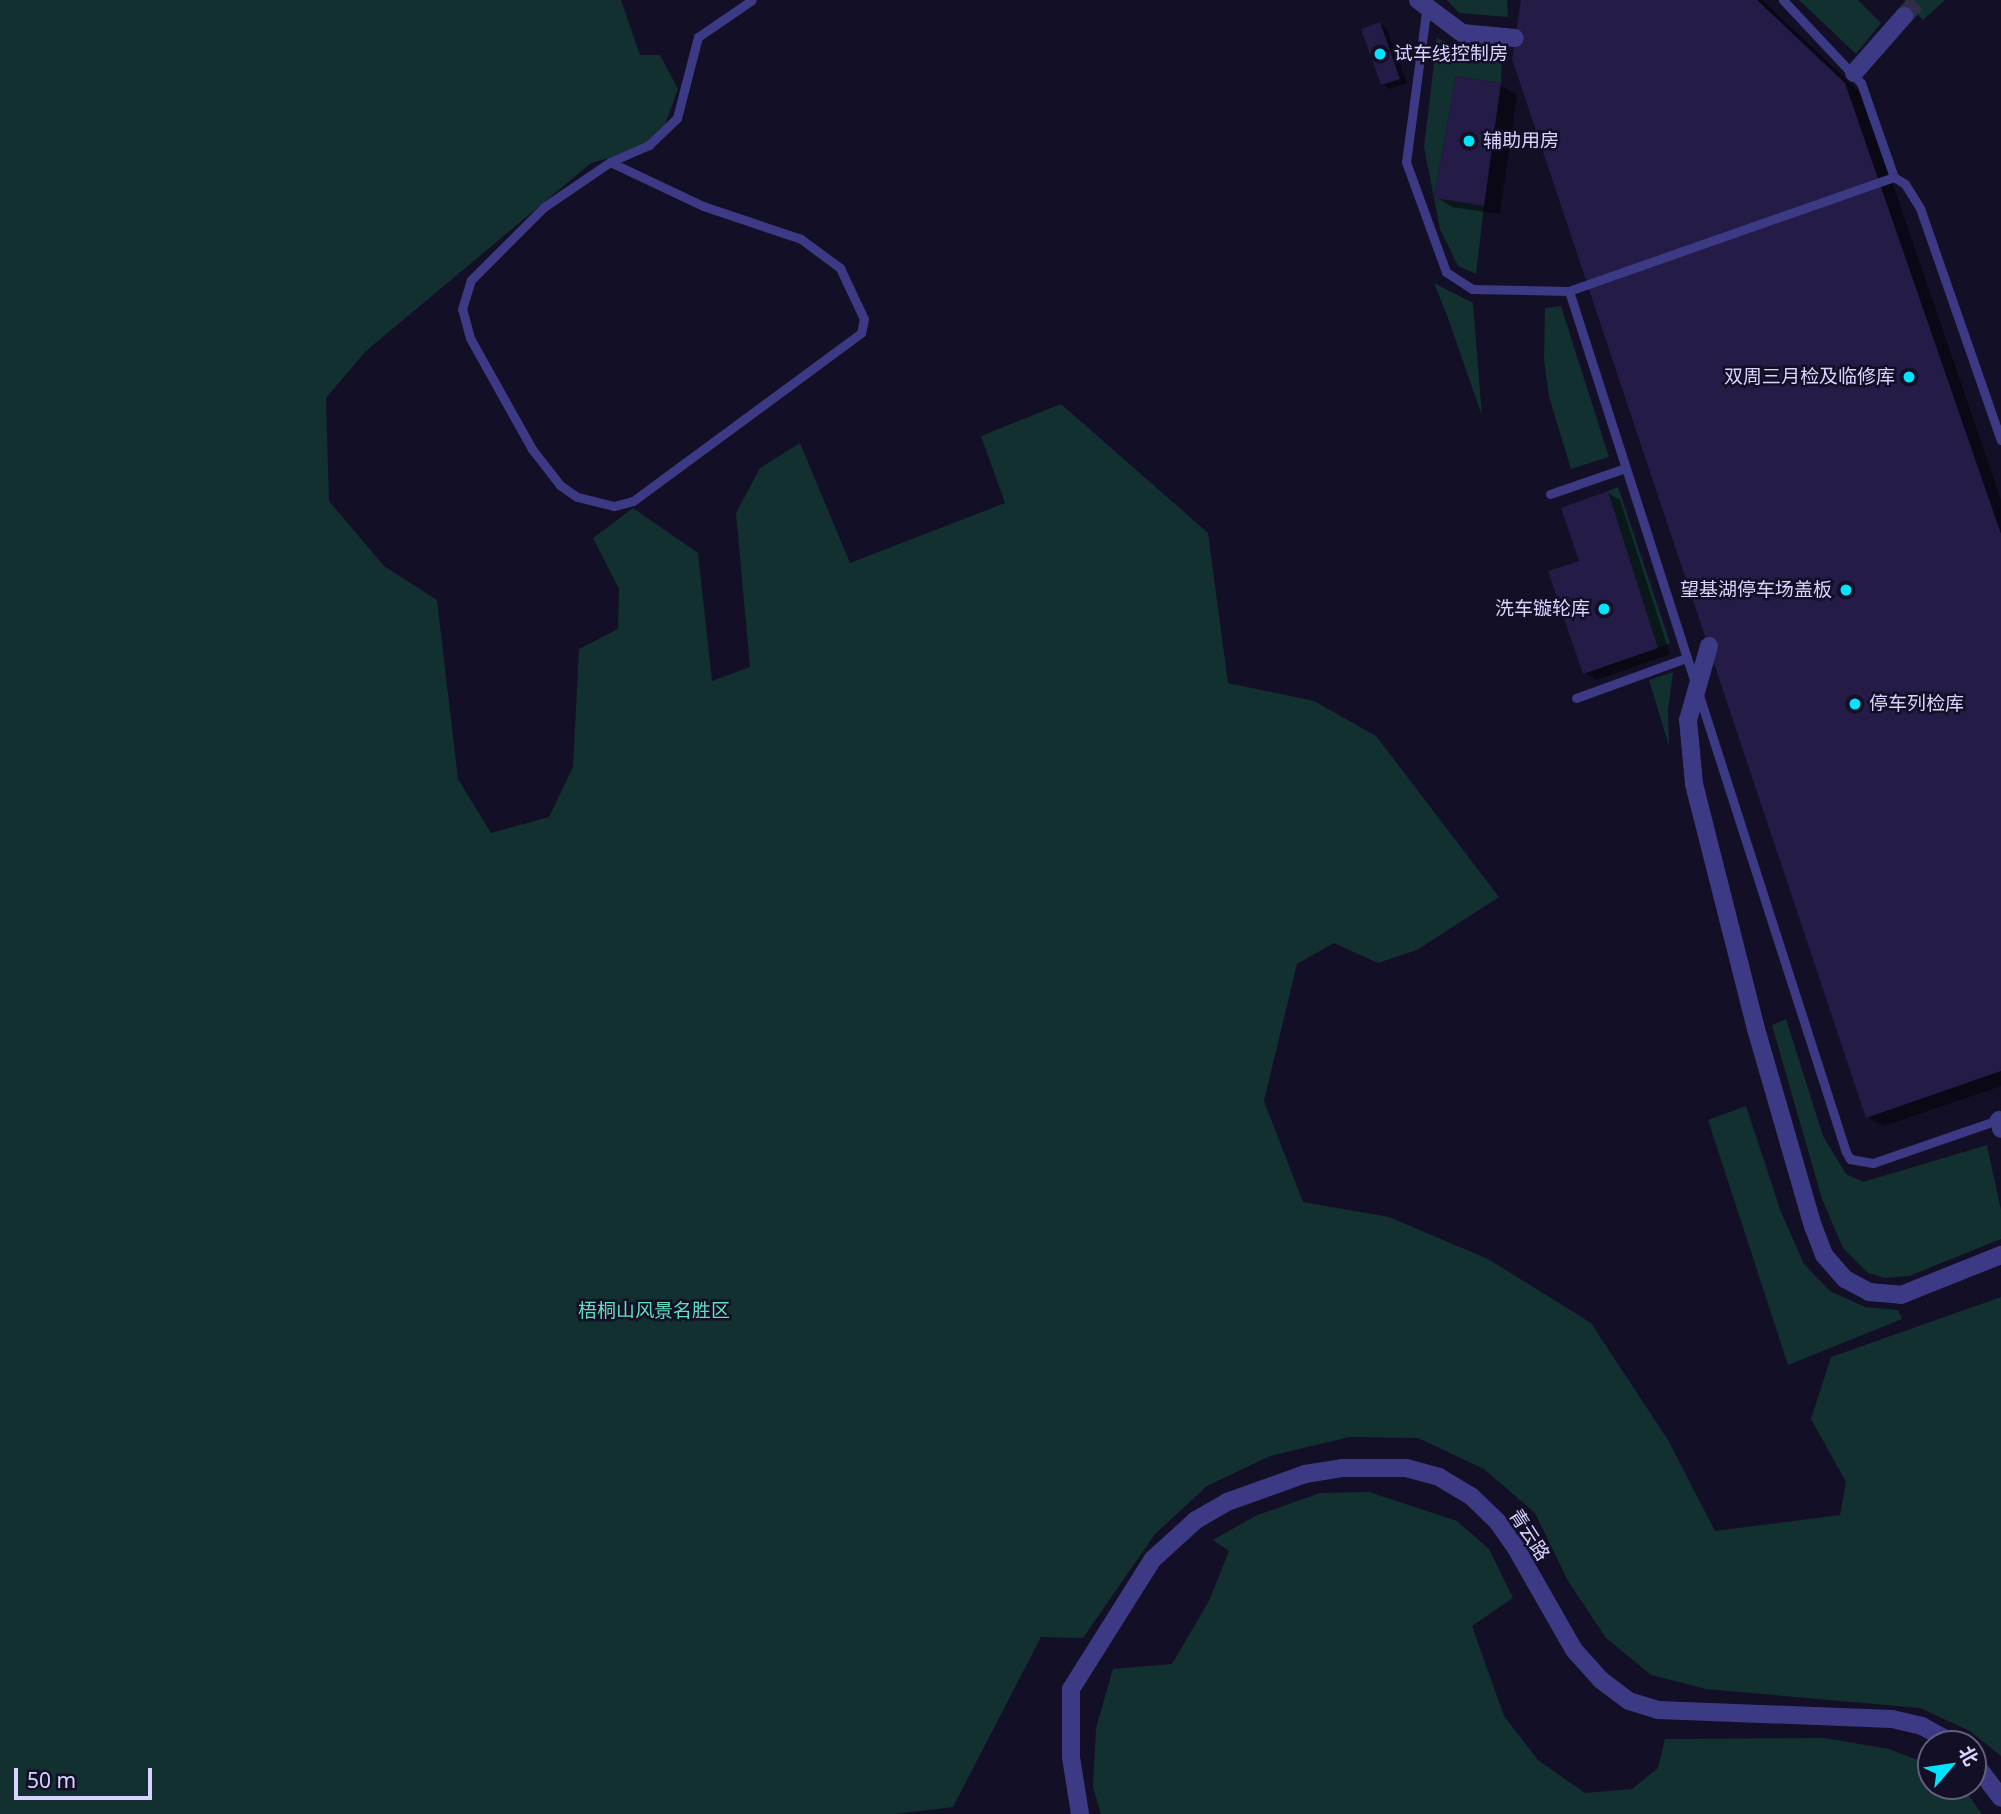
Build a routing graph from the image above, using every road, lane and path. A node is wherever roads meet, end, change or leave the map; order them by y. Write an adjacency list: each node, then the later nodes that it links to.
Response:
1 (752, 0): 8 (lane)
2 (1418, 0): 6 (street, bridge)
3 (1427, 0): 10 (lane)
4 (1783, 0): 7 (lane)
5 (1904, 16): 7 (street)
6 (1515, 38)
7 (1854, 73): 9 (lane)
8 (610, 162): 8 (lane)
9 (1894, 177): 10 (lane); 11 (lane)
10 (1569, 291): 12 (lane)
11 (2001, 440)
12 (1625, 468): 13 (lane); 15 (lane)
13 (1550, 494)
14 (1709, 646): 18 (street, bridge)
15 (1686, 658): 16 (lane); 17 (lane)
16 (1576, 698)
17 (2000, 1123)
18 (2001, 1255)
19 (1929, 1730): 22 (street, 青云路)
20 (1987, 1780): 21 (street)
21 (2001, 1798)
22 (1080, 1814)

